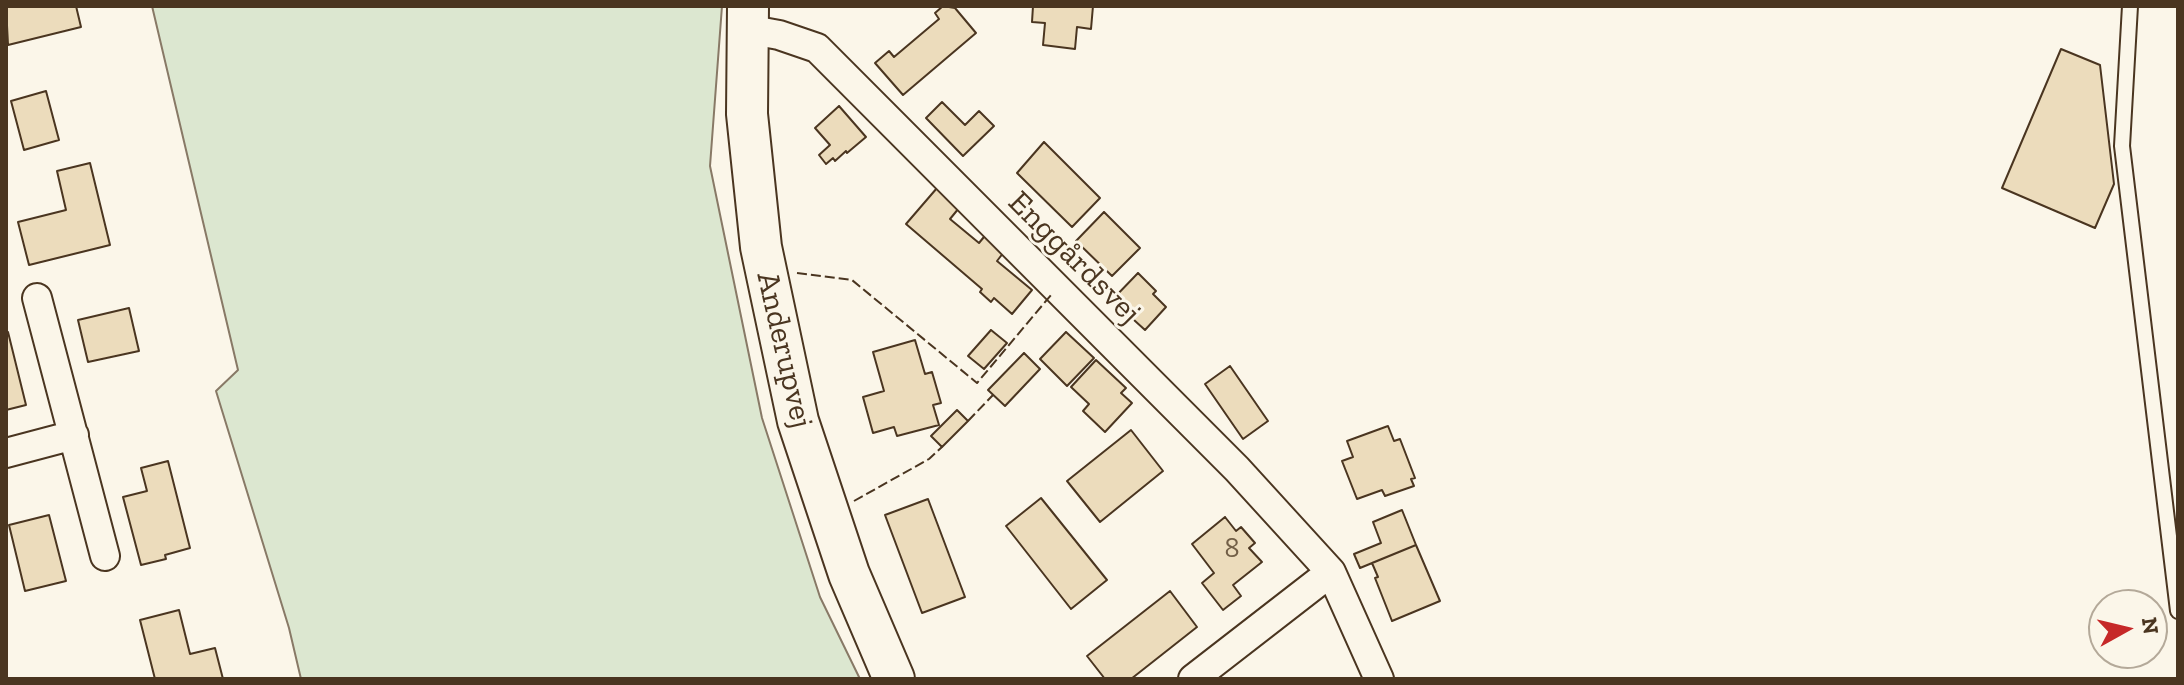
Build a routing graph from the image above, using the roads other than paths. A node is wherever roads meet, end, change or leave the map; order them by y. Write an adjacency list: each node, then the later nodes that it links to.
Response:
1 (2130, 6): 8 (lane)
2 (747, 17): 7 (street, Enggårdsvej); 9 (street, Anderupvej)
3 (37, 298): 4 (street)
4 (74, 435): 5 (street); 6 (street)
5 (6, 453)
6 (105, 556)
7 (1331, 572): 10 (street); 11 (street, Enggårdsvej)
8 (2178, 611)
9 (894, 679)
10 (1193, 679)
11 (1379, 679)

